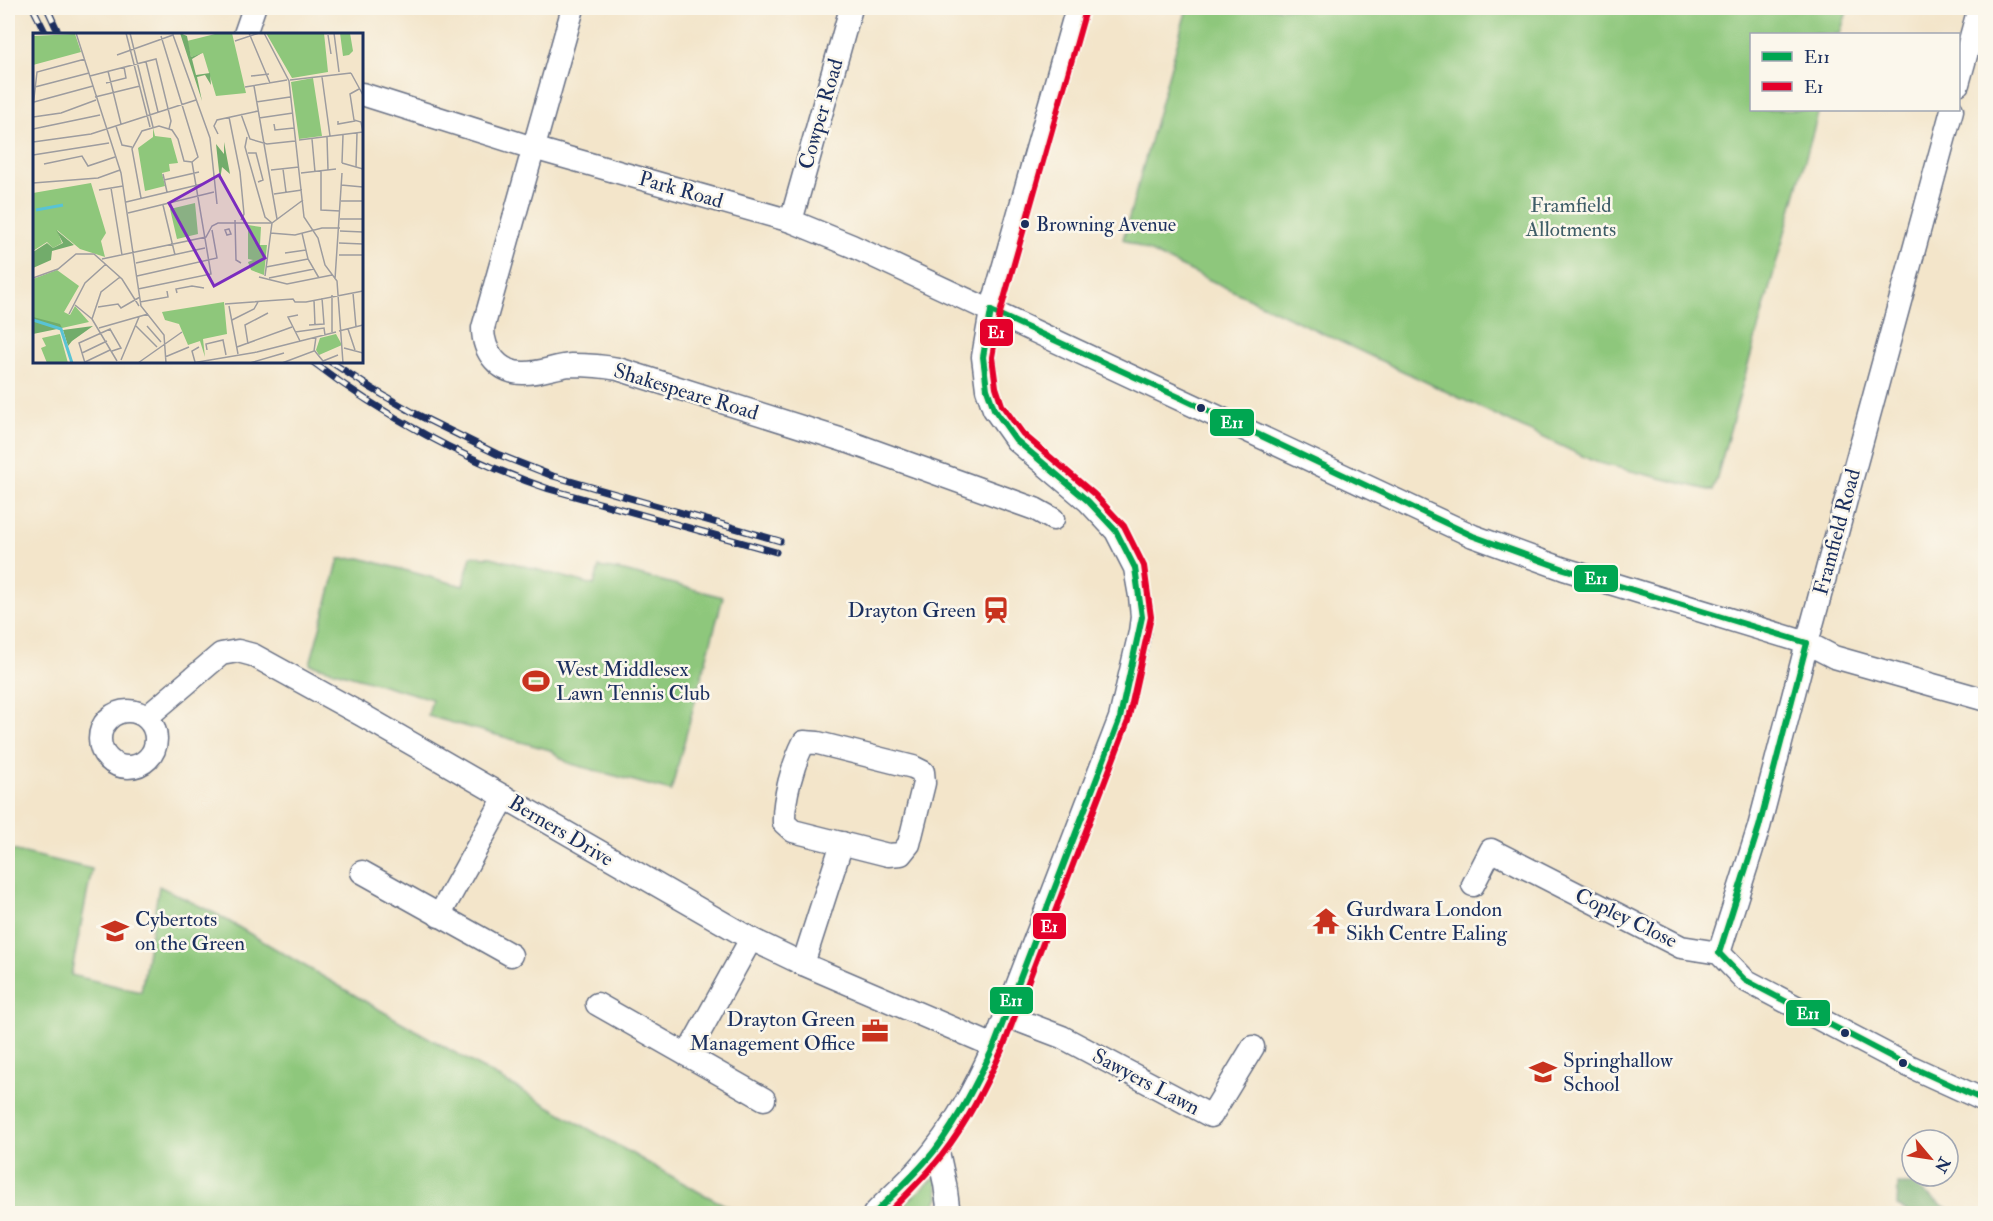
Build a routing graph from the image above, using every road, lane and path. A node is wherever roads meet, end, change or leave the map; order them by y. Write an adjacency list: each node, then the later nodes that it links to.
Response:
1 (254, 8): 6 (street)
2 (573, 8): 10 (street, Shakespeare Road)
3 (851, 8): 11 (street, Cowper Road)
4 (1077, 8): 12 (street)
5 (1979, 8): 7 (street)
6 (245, 33)
7 (1960, 80)
8 (363, 94): 10 (street, Park Road)
9 (1952, 111): 14 (street, Framfield Road)
10 (533, 148): 11 (street, Park Road); 13 (street, Shakespeare Road)
11 (791, 221): 12 (street, Park Road)
12 (991, 311): 14 (street); 27 (street)
13 (1053, 519)
14 (1806, 643): 15 (street); 23 (street, Framfield Road)
15 (1986, 700)
16 (147, 717): 17 (street, Berners Drive)
17 (505, 797): 21 (street); 22 (street, Berners Drive)
18 (842, 843): 18 (street); 25 (street)
19 (362, 872): 21 (street)
20 (1473, 885): 23 (street, Copley Close)
21 (440, 916): 24 (street)
22 (751, 939): 25 (street, Berners Drive); 30 (street)
23 (1719, 953): 32 (street)
24 (511, 955)
25 (802, 964): 28 (street, Berners Drive)
26 (597, 1004): 30 (street)
27 (1007, 1016): 28 (street); 29 (street, Sawyers Lawn)
28 (994, 1046): 33 (street)
29 (1253, 1047)
30 (687, 1055): 31 (street)
31 (764, 1099)
32 (1986, 1101)
33 (937, 1147): 34 (street); 35 (street)
34 (874, 1214)
35 (949, 1214)

